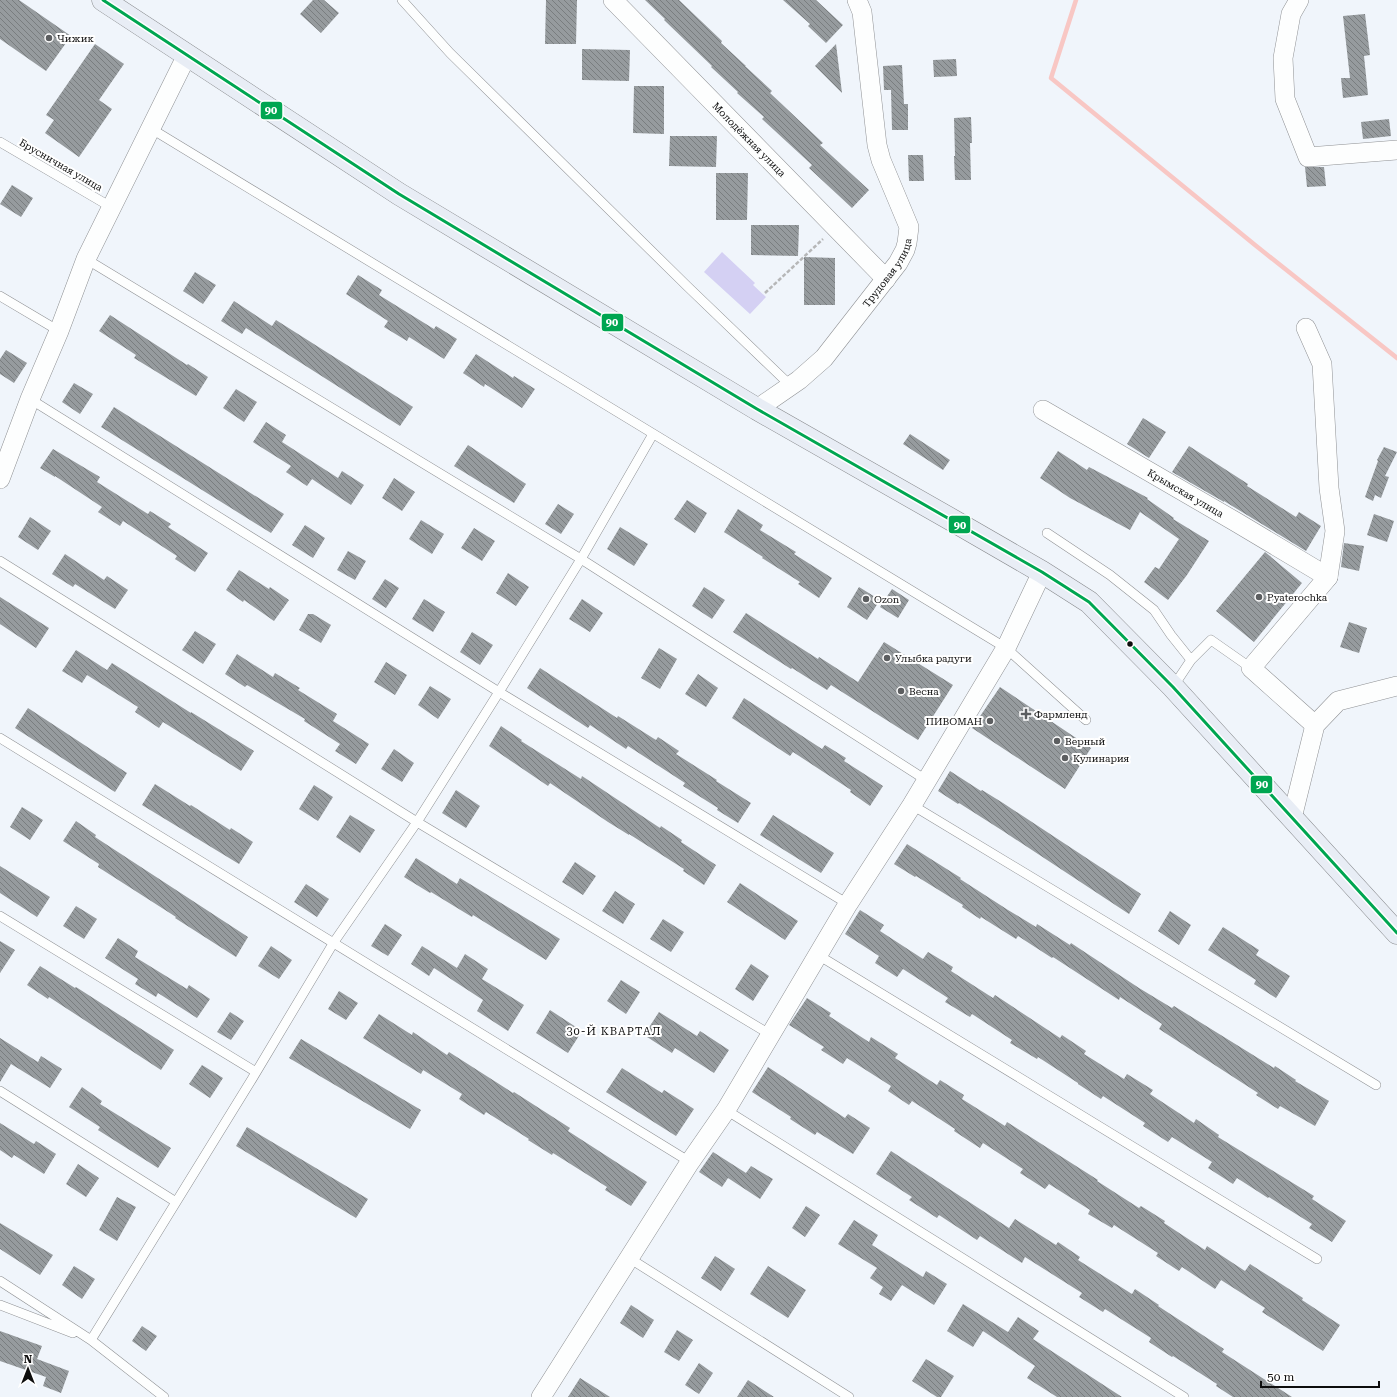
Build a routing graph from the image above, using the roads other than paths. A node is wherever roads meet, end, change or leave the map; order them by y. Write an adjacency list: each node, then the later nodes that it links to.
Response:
1 (103, 0): 6 (street)
2 (402, 0): 16 (lane)
3 (613, 0): 12 (street, Молодёжная улица)
4 (857, 0): 12 (street, Трудовая улица)
5 (1299, 0): 9 (street)
6 (187, 55): 7 (street); 18 (street)
7 (150, 128): 10 (street); 20 (lane)
8 (0, 142): 10 (lane, Брусничная улица)
9 (1397, 150)
10 (111, 207): 11 (street)
11 (86, 259): 15 (street); 23 (lane)
12 (886, 279): 16 (street, Трудовая улица)
13 (0, 296): 15 (lane)
14 (1306, 328): 26 (street)
15 (59, 331): 17 (street)
16 (791, 386): 18 (street, Трудовая улица)
17 (30, 399): 21 (street); 32 (lane)
18 (757, 409): 25 (street)
19 (1043, 410): 26 (street, Крымская улица)
20 (653, 434): 23 (lane); 27 (lane)
21 (1, 475)
22 (1047, 533): 28 (lane)
23 (581, 559): 32 (lane); 36 (lane)
24 (0, 561): 39 (lane)
25 (1042, 572): 27 (street); 31 (street)
26 (1328, 577): 29 (street)
27 (1006, 648): 33 (lane); 36 (street)
28 (1191, 660): 29 (lane); 31 (lane)
29 (1250, 668): 34 (street)
30 (1397, 686): 34 (street)
31 (1173, 687): 38 (street)
32 (499, 692): 39 (lane); 40 (lane)
33 (1086, 720)
34 (1314, 725): 38 (street)
35 (0, 738): 43 (lane)
36 (926, 780): 37 (street)
37 (912, 805): 40 (street); 47 (lane)
38 (1292, 818): 42 (street)
39 (417, 822): 43 (lane); 45 (lane)
40 (848, 904): 44 (street)
41 (0, 916): 46 (lane)
42 (1397, 933)
43 (334, 942): 46 (lane); 50 (lane)
44 (818, 954): 45 (street); 53 (lane)
45 (771, 1035): 49 (street)
46 (256, 1072): 51 (lane)
47 (1376, 1085)
48 (0, 1091): 51 (lane)
49 (726, 1110): 50 (street); 60 (lane)
50 (690, 1162): 52 (street)
51 (176, 1202): 56 (lane)
52 (629, 1258): 58 (street); 59 (lane)
53 (1317, 1259)
54 (0, 1281): 56 (lane)
55 (0, 1305): 56 (lane)
56 (91, 1340): 57 (lane)
57 (164, 1397)
58 (541, 1397)
59 (849, 1397)
60 (1184, 1397)

